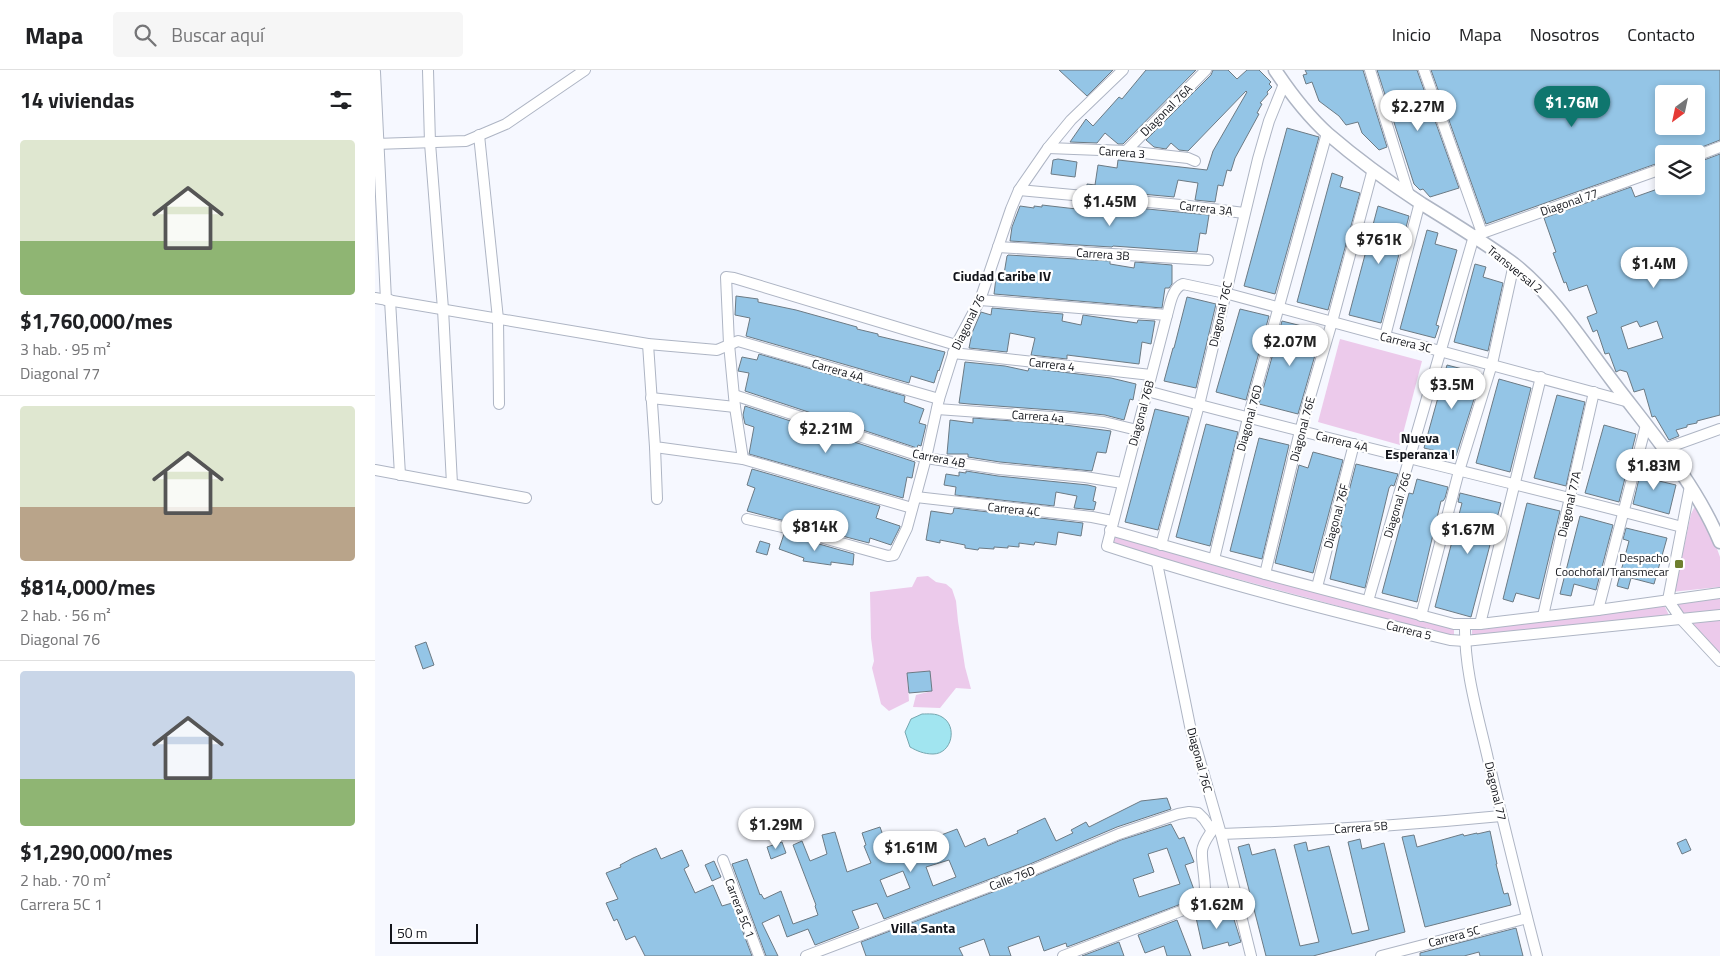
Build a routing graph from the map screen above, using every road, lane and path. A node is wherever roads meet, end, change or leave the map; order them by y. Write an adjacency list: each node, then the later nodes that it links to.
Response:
1 (428, 70): 12 (street)
2 (585, 70): 11 (street)
3 (1123, 70): 15 (street, Diagonal 76)
4 (1206, 70): 16 (street, Diagonal 76A)
5 (1275, 70): 9 (street, Transversal 2)
6 (1370, 70): 22 (street)
7 (1424, 70): 25 (street)
8 (375, 72): 13 (street)
9 (1284, 84): 10 (street, Transversal 2); 24 (street, Diagonal 76C)
10 (1327, 133): 19 (street, Transversal 2); 34 (street, Diagonal 76D)
11 (479, 135): 12 (street); 37 (street)
12 (430, 143): 13 (street); 35 (street)
13 (377, 144): 32 (street)
14 (1720, 147): 17 (street)
15 (1048, 148): 16 (street, Carrera 3); 21 (street, Diagonal 76)
16 (1126, 151): 18 (street, Carrera 3)
17 (1705, 153)
18 (1195, 161)
19 (1373, 169): 22 (street, Transversal 2); 38 (street, Diagonal 76E)
20 (1655, 171): 25 (street, Diagonal 77)
21 (1019, 190): 24 (street, Carrera 3A); 26 (street, Diagonal 76)
22 (1409, 195): 23 (street, Transversal 2)
23 (1420, 202): 25 (street, Transversal 2); 39 (street)
24 (1244, 213): 30 (street, Diagonal 76C)
25 (1478, 234): 28 (street, Transversal 2); 43 (street, Diagonal 76G)
26 (998, 247): 27 (street, Carrera 3B); 33 (street, Diagonal 76)
27 (1208, 260)
28 (1514, 264): 44 (street); 51 (street, Transversal 2)
29 (1183, 284): 30 (street, Carrera 3C); 36 (street, Diagonal 76B)
30 (1225, 292): 34 (street, Carrera 3C); 54 (street, Diagonal 76C)
31 (375, 298): 32 (street)
32 (388, 300): 35 (street); 69 (street)
33 (980, 300): 36 (street); 42 (street, Diagonal 76)
34 (1279, 308): 38 (street, Carrera 3C); 56 (street, Diagonal 76D)
35 (443, 309): 37 (street); 71 (street)
36 (1167, 315): 45 (street, Diagonal 76B)
37 (498, 318): 41 (street); 52 (street)
38 (1332, 322): 39 (street, Carrera 3C); 60 (street, Diagonal 76E)
39 (1385, 336): 43 (street, Carrera 3C)
40 (733, 342): 41 (street); 42 (street, Carrera 4); 49 (street); 53 (street, Carrera 4A)
41 (648, 344): 50 (street)
42 (954, 349): 45 (street, Carrera 4); 53 (street, Diagonal 76)
43 (1440, 350): 44 (street, Carrera 3C); 65 (street, Diagonal 76G)
44 (1492, 364): 46 (street, Carrera 3C); 68 (street)
45 (1151, 375): 47 (street, Diagonal 76B)
46 (1541, 377): 48 (street, Carrera 3C); 72 (street)
47 (1147, 391): 54 (street, Carrera 4A); 59 (street, Diagonal 76B)
48 (1595, 392): 51 (street, Carrera 3C); 76 (street, Diagonal 77A)
49 (734, 396): 55 (street); 64 (street, Carrera 4B)
50 (651, 398): 55 (street); 62 (street)
51 (1629, 402): 57 (street, Transversal 2)
52 (499, 404)
53 (938, 404): 59 (street, Carrera 4a); 64 (street, Diagonal 76)
54 (1199, 405): 56 (street, Carrera 4A); 84 (street, Diagonal 76C)
55 (735, 407): 66 (street)
56 (1248, 418): 60 (street, Carrera 4A); 86 (street, Diagonal 76D)
57 (1646, 425): 63 (street, Transversal 2); 79 (street)
58 (1720, 429): 63 (street)
59 (1137, 430): 70 (street, Diagonal 76B)
60 (1300, 431): 61 (street, Carrera 4A); 88 (street, Diagonal 76E)
61 (1354, 444): 65 (street, Carrera 4A); 89 (street, Diagonal 76F)
62 (655, 447): 66 (street); 77 (street)
63 (1664, 448): 73 (street, Transversal 2)
64 (927, 458): 70 (street, Carrera 4B); 74 (street, Diagonal 76)
65 (1411, 458): 68 (street, Carrera 4A); 92 (street, Diagonal 76G)
66 (743, 459): 78 (street)
67 (375, 470): 69 (street)
68 (1459, 471): 72 (street, Carrera 4A); 95 (street)
69 (400, 474): 71 (street)
70 (1123, 483): 81 (street, Diagonal 76B)
71 (452, 484): 75 (street)
72 (1514, 484): 76 (street, Carrera 4A); 99 (street)
73 (1690, 486): 82 (street); 83 (street, Transversal 2)
74 (916, 497): 78 (street, Diagonal 76); 81 (street, Carrera 4C)
75 (526, 498)
76 (1570, 498): 79 (street, Carrera 4A); 96 (street, Diagonal 77A)
77 (657, 499)
78 (912, 508): 80 (street, Diagonal 76)
79 (1624, 512): 82 (street, Carrera 4A); 93 (street)
80 (747, 520)
81 (1111, 525): 84 (street, Carrera 5); 85 (street, Diagonal 76B)
82 (1682, 527): 91 (street)
83 (1719, 536)
84 (1161, 545): 86 (street, Carrera 5)
85 (1107, 546): 87 (street, Carrera 5)
86 (1214, 559): 88 (street, Carrera 5)
87 (1157, 562): 100 (street, Carrera 5); 103 (street, Diagonal 76C)
88 (1265, 574): 89 (street, Carrera 5)
89 (1317, 587): 92 (street, Carrera 5)
90 (1720, 593): 91 (street, Carrera 5)
91 (1668, 600): 93 (street, Carrera 5); 97 (street)
92 (1368, 601): 95 (street, Carrera 5)
93 (1598, 610): 96 (street, Carrera 5)
94 (1720, 615): 97 (street, Carrera 5)
95 (1421, 616): 98 (street, Carrera 5)
96 (1543, 616): 99 (street, Carrera 5)
97 (1681, 619): 100 (street, Carrera 5); 101 (street)
98 (1465, 624): 99 (street, Carrera 5); 100 (street, Diagonal 77)
99 (1480, 624)
100 (1465, 641): 102 (street, Diagonal 77)
101 (1720, 661)
102 (1501, 816): 103 (street, Carrera 5B); 105 (street, Diagonal 77)
103 (1217, 829): 107 (street, Calle 76D); 108 (street); 109 (street, Diagonal 76C)
104 (723, 860): 106 (street, Carrera 5C 1)
105 (1527, 918): 110 (street, Carrera 5C); 111 (street, Diagonal 77)
106 (759, 956)
107 (806, 956)
108 (1063, 956)
109 (1251, 956)
110 (1381, 956)
111 (1537, 956)

